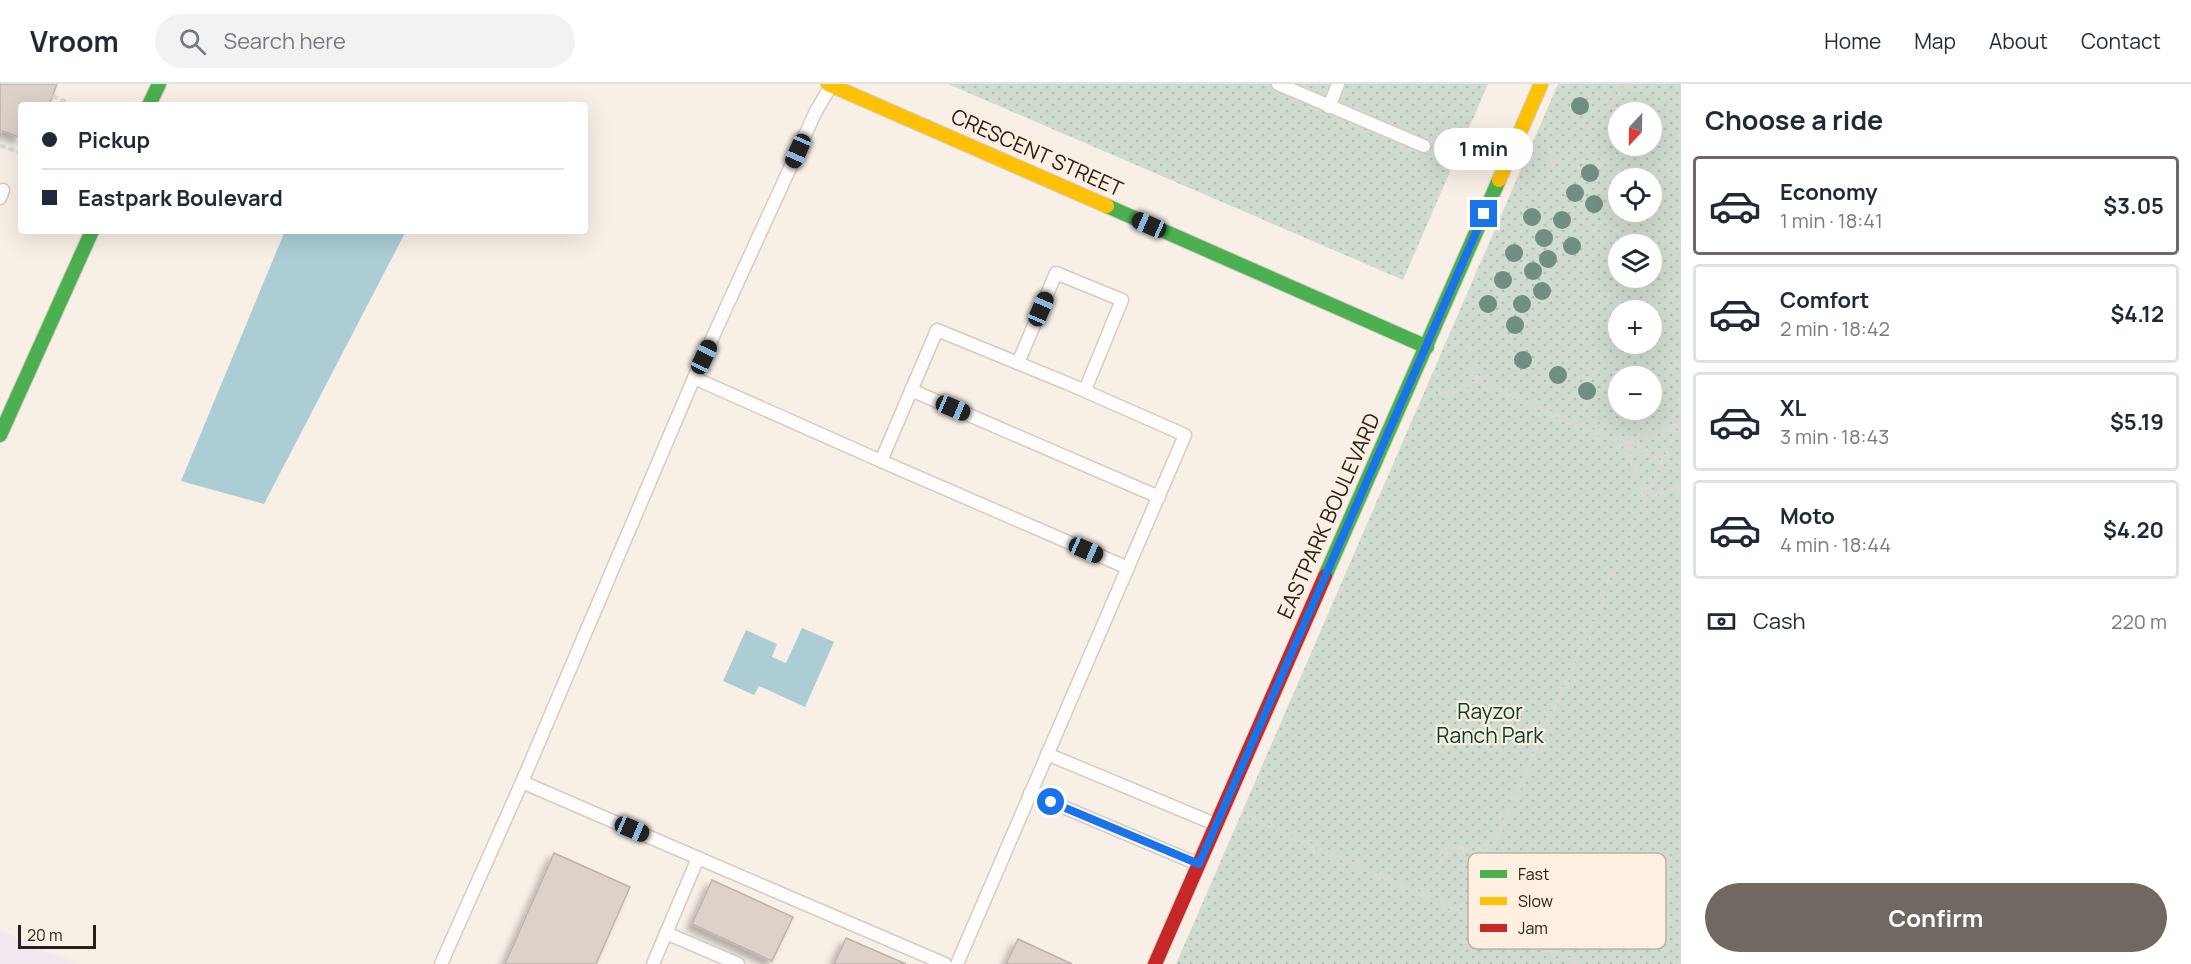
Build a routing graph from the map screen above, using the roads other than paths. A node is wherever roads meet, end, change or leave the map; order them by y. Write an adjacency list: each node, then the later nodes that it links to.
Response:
1 (159, 84): 6 (street)
2 (830, 84): 10 (street, CRESCENT STREET); 12 (lane)
3 (1278, 84): 7 (lane)
4 (1338, 84): 7 (lane)
5 (1541, 84): 10 (street, EASTPARK BOULEVARD)
6 (150, 102)
7 (1329, 107): 8 (lane)
8 (1424, 146)
9 (91, 234): 15 (street)
10 (1427, 347): 22 (street, EASTPARK BOULEVARD)
11 (1018, 363): 13 (lane); 14 (lane); 14 (lane)
12 (694, 378): 16 (lane); 20 (lane)
13 (912, 390): 16 (lane); 17 (lane)
14 (1085, 390): 17 (lane)
15 (0, 435)
16 (881, 461): 18 (lane)
17 (1159, 497): 18 (lane)
18 (1128, 568): 19 (lane)
19 (1047, 754): 21 (lane); 22 (lane)
20 (522, 782): 23 (lane); 26 (lane)
21 (1030, 793): 24 (lane); 30 (lane)
22 (1216, 824): 24 (street, EASTPARK BOULEVARD)
23 (698, 858): 25 (lane); 29 (lane)
24 (1199, 864): 31 (street, EASTPARK BOULEVARD)
25 (666, 933): 27 (lane); 28 (lane)
26 (441, 964)
27 (654, 964)
28 (738, 964)
29 (945, 964)
30 (957, 964)
31 (1155, 964)

